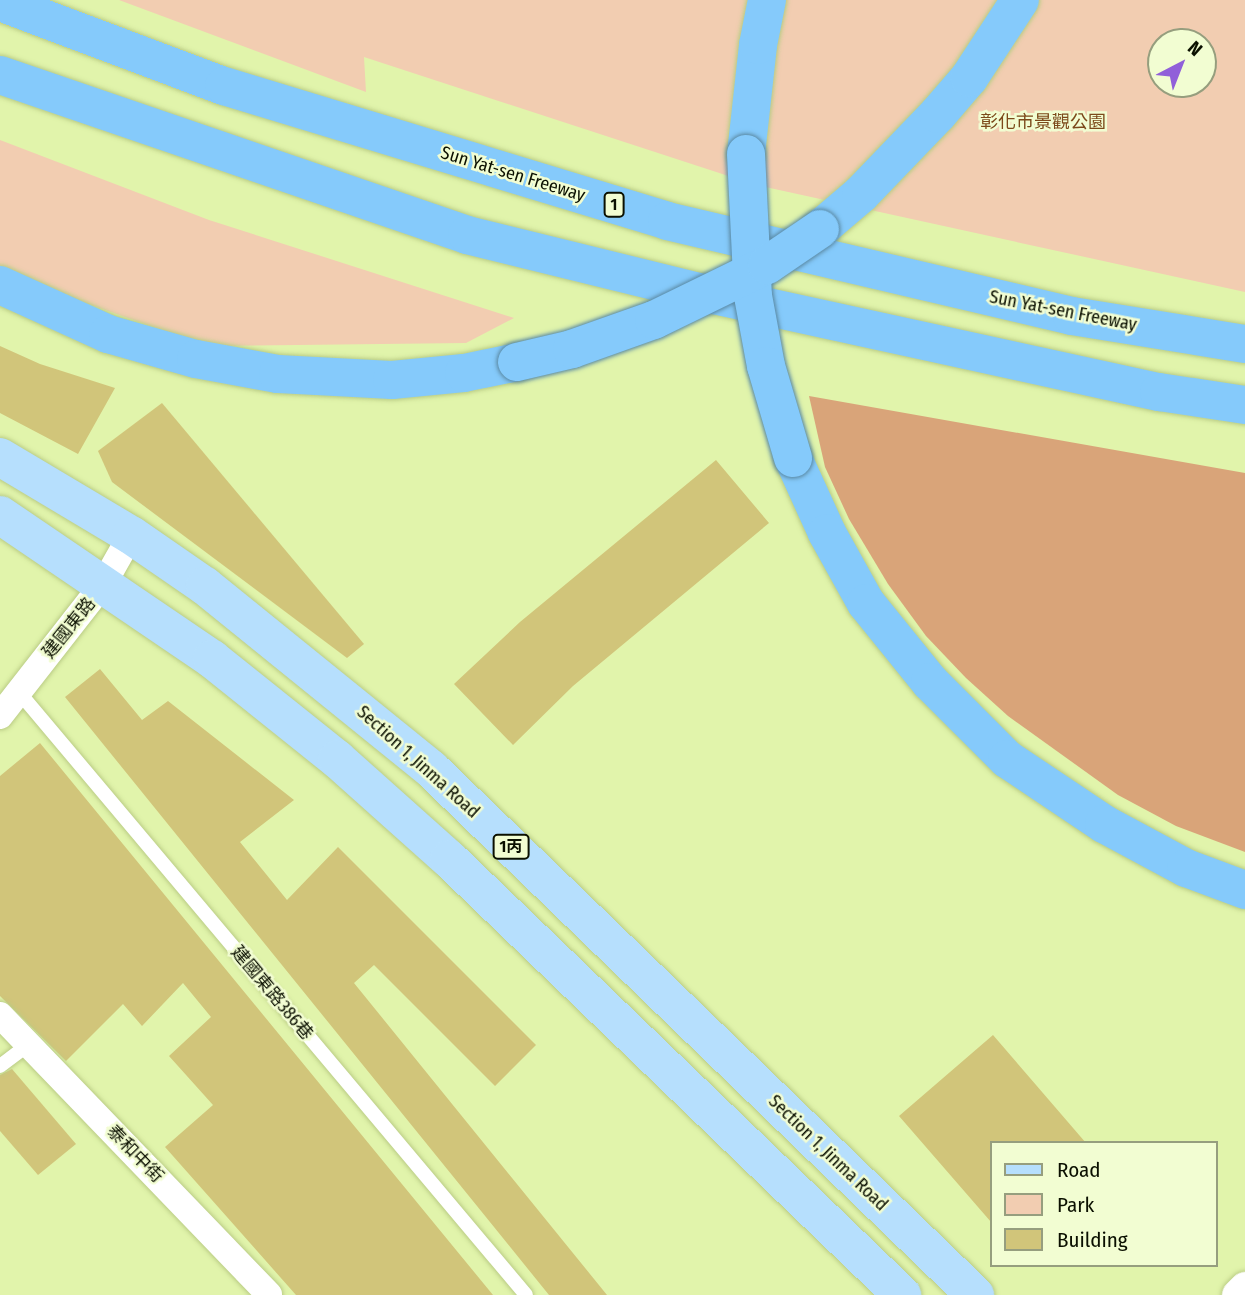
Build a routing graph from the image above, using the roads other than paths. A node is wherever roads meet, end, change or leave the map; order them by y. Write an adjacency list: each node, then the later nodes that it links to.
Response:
1 (767, 0): 14 (highway, bridge)
2 (1020, 0): 5 (highway, bridge)
3 (0, 2): 6 (highway, Sun Yat-sen Freeway / 1, bridge)
4 (0, 75): 7 (highway, bridge)
5 (0, 285)
6 (1245, 344)
7 (1245, 405)
8 (0, 457): 10 (main road, Section 1, Jinma Road / 1丙)
9 (0, 515): 11 (main road)
10 (131, 535): 11 (street, 建國東路); 22 (main road, Section 1, Jinma Road / 1丙)
11 (104, 583): 12 (street, 建國東路); 21 (main road)
12 (18, 691): 13 (street, 建國東路); 20 (lane, 建國東路386巷)
13 (0, 716)
14 (1245, 890)
15 (0, 1015): 16 (street, 泰和中街)
16 (30, 1043): 17 (lane); 19 (street, 泰和中街)
17 (0, 1066)
18 (1245, 1288): 23 (street)
19 (269, 1295)
20 (526, 1295)
21 (902, 1295)
22 (975, 1295)
23 (1238, 1295)

